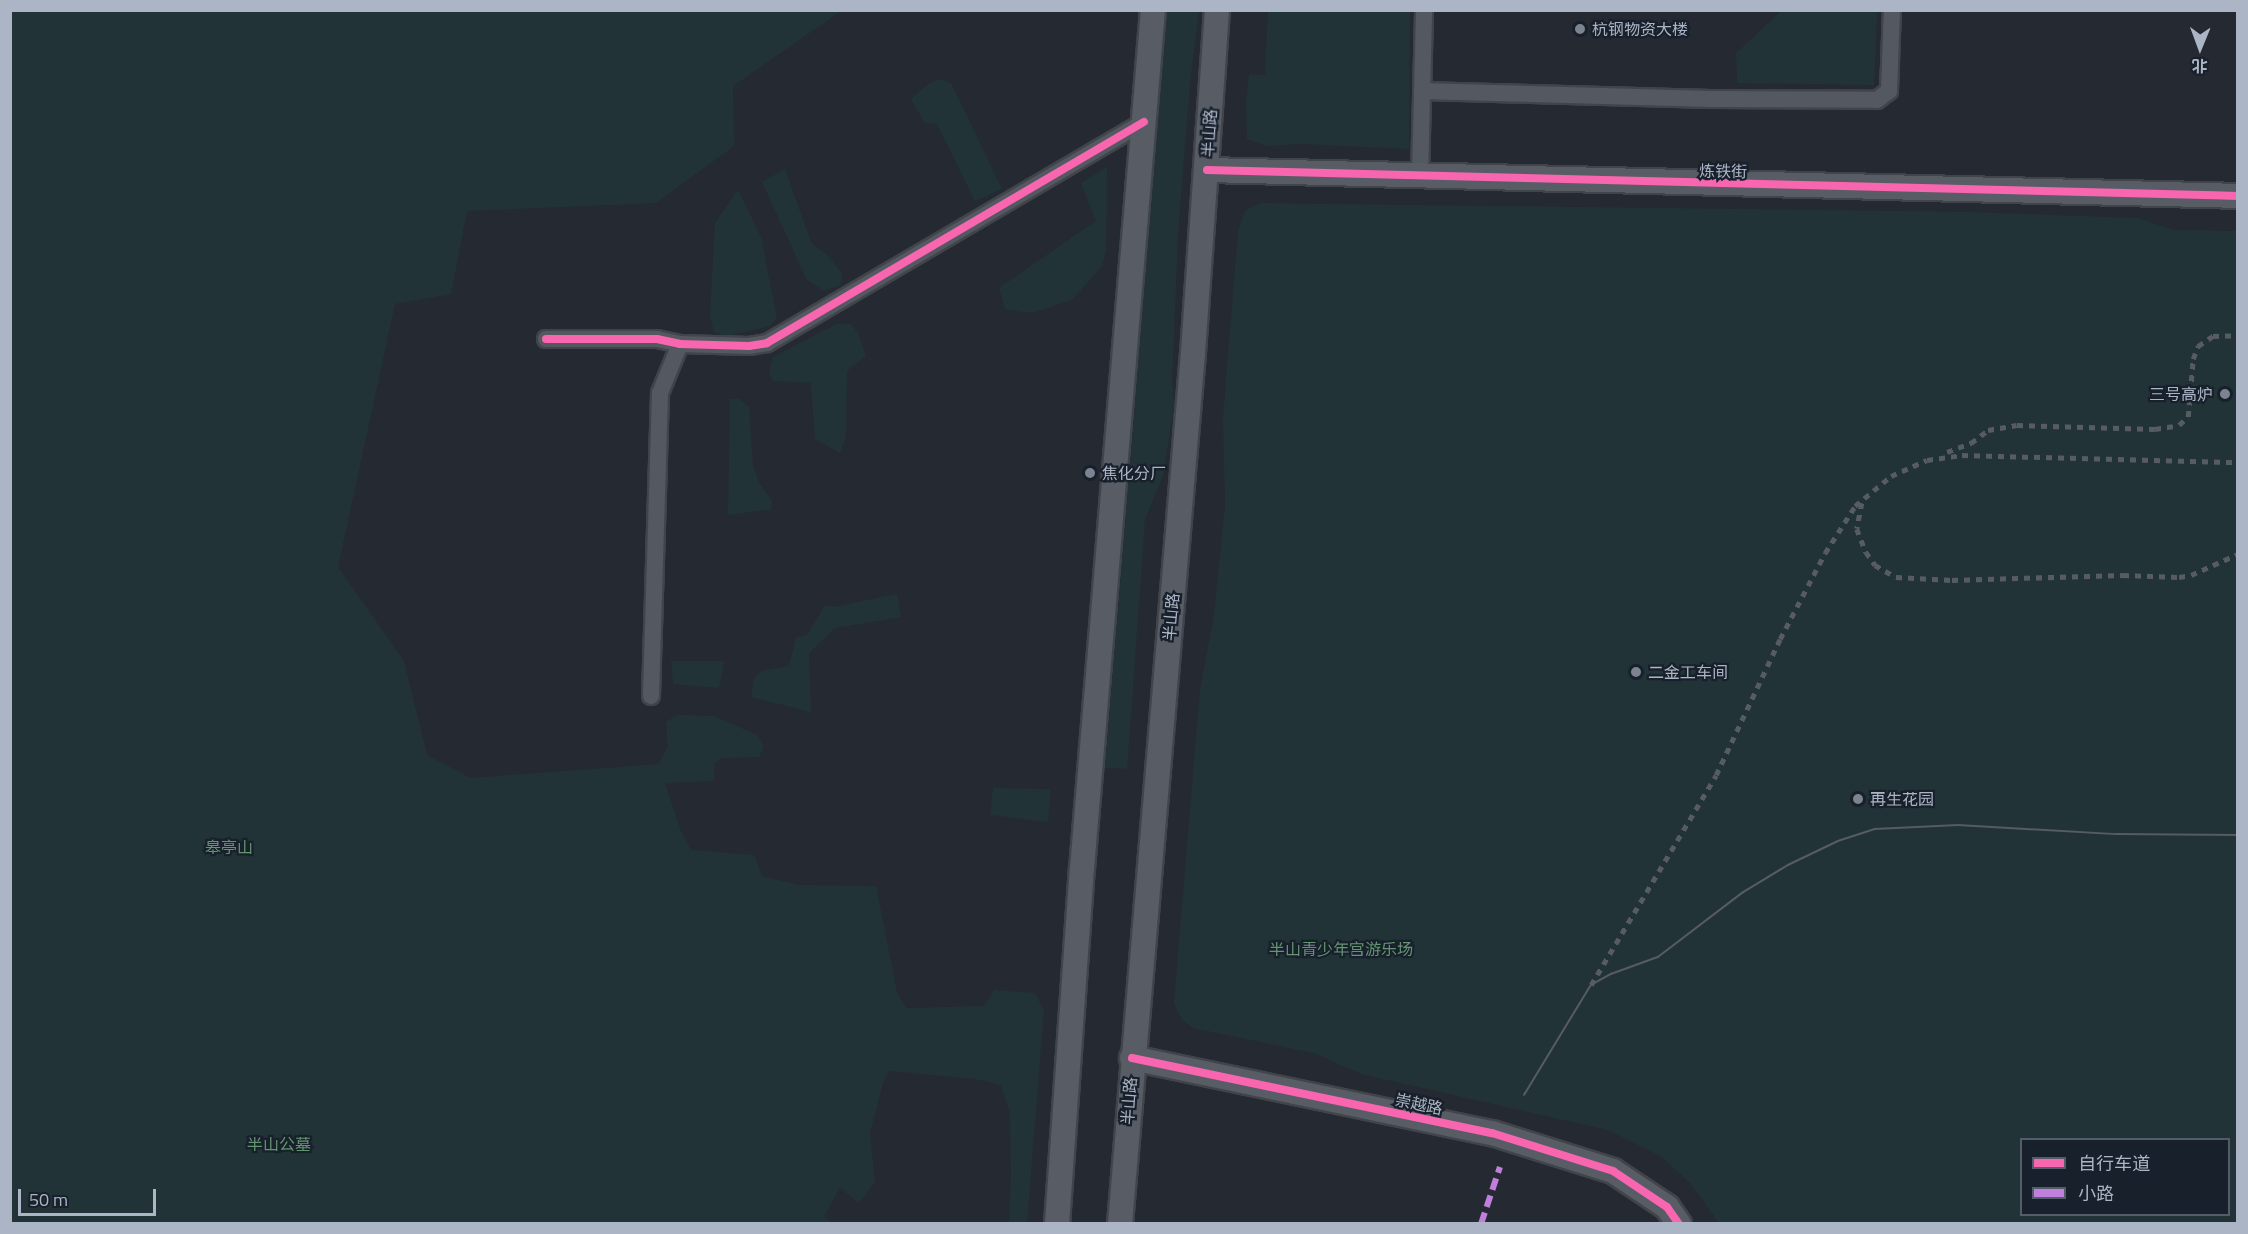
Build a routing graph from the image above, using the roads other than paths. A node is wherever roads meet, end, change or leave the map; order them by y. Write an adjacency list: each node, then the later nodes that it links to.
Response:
1 (1154, 10): 6 (main road)
2 (1217, 10): 7 (main road, 半山路)
3 (1424, 10): 5 (street)
4 (1892, 10): 5 (street)
5 (1422, 91): 8 (street)
6 (1144, 123): 11 (street); 14 (main road)
7 (1207, 170): 8 (main road, 炼铁街); 13 (main road, 半山路)
8 (1420, 177): 9 (main road, 炼铁街)
9 (2238, 196)
10 (546, 339): 11 (street)
11 (680, 344): 12 (street)
12 (651, 696)
13 (1132, 1058): 15 (main road, 半山路); 16 (main road, 崇越路)
14 (1057, 1224)
15 (1120, 1224)
16 (1679, 1224)

